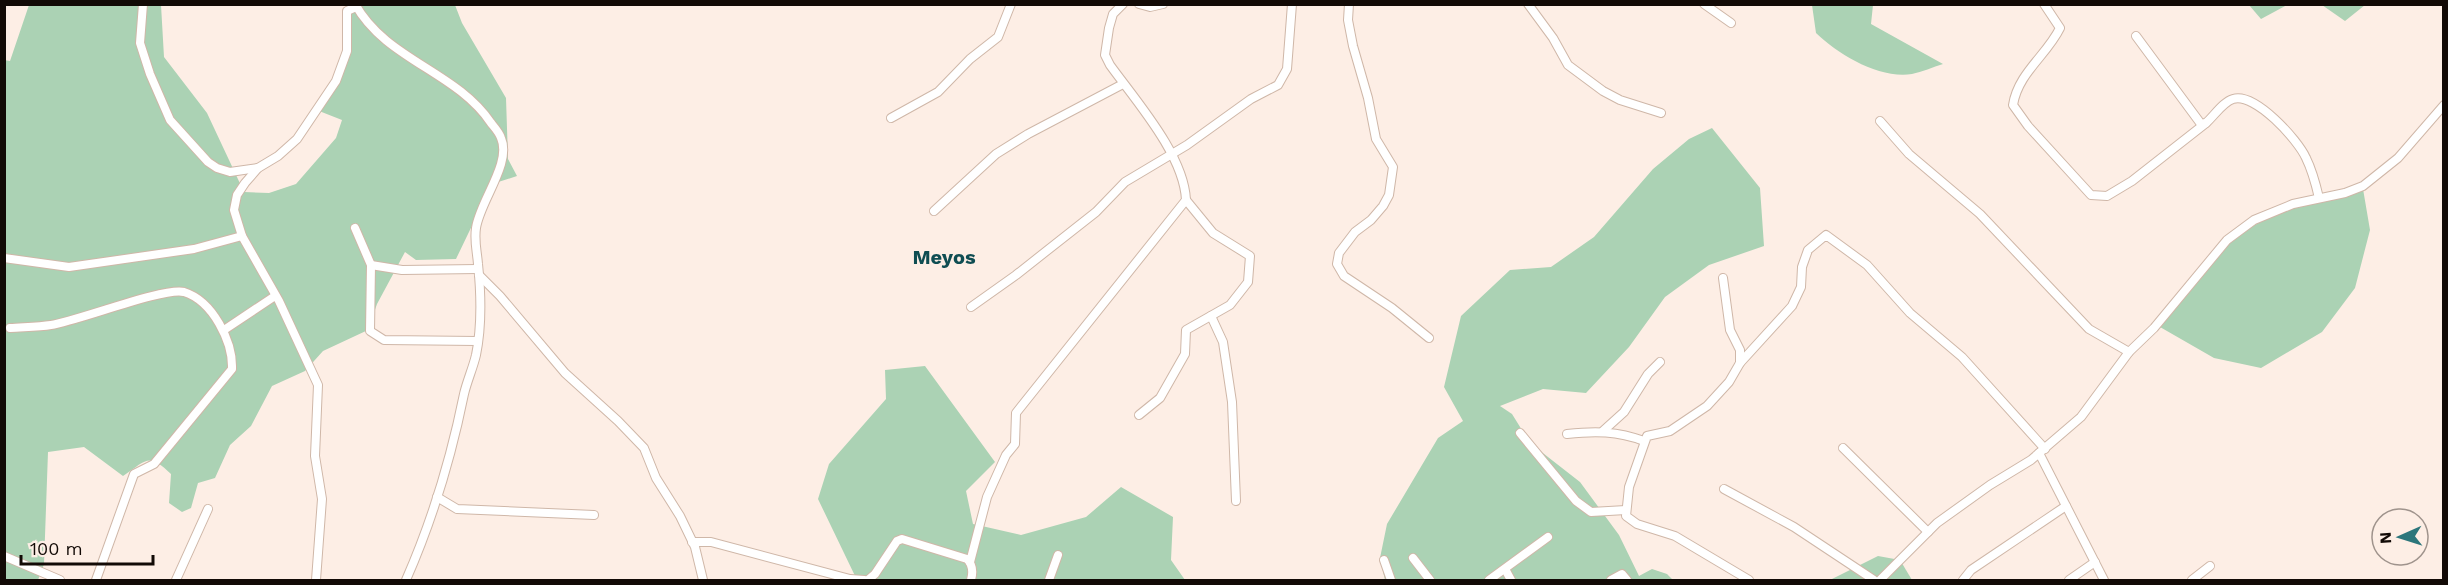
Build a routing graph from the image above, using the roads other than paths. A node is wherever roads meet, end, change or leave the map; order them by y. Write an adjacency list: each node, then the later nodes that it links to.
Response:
1 (143, 4): 21 (street)
2 (1011, 4): 17 (street)
3 (1123, 4): 14 (street)
4 (1139, 4): 5 (street)
5 (1163, 4)
6 (1292, 4): 20 (street)
7 (1349, 4): 36 (street)
8 (1528, 4): 16 (street)
9 (1704, 4): 12 (street)
10 (2044, 4): 19 (street)
11 (356, 6): 21 (street); 29 (street)
12 (1731, 23)
13 (2136, 36): 19 (street)
14 (1123, 84): 20 (street); 24 (street)
15 (2444, 105): 22 (street)
16 (1661, 112)
17 (891, 118)
18 (1880, 121): 38 (street)
19 (2206, 123): 22 (street)
20 (1171, 154): 23 (street); 32 (street)
21 (258, 168): 26 (street)
22 (2319, 198): 38 (street)
23 (1186, 200): 33 (street); 62 (street)
24 (934, 211)
25 (355, 228): 28 (street)
26 (242, 236): 27 (street); 31 (street)
27 (4, 258)
28 (371, 265): 29 (street); 37 (street)
29 (478, 272): 37 (street); 57 (street)
30 (1723, 278): 40 (street)
31 (275, 296): 35 (street); 69 (street)
32 (971, 307)
33 (1210, 316): 41 (street); 50 (street)
34 (10, 328): 35 (street)
35 (224, 330): 67 (street)
36 (1429, 338)
37 (477, 341): 49 (street)
38 (2128, 352): 47 (street)
39 (1660, 362): 42 (street)
40 (1740, 363): 45 (street); 47 (street)
41 (1140, 415)
42 (1603, 431): 44 (street); 45 (street)
43 (1520, 433): 53 (street)
44 (1567, 434)
45 (1644, 441): 53 (street)
46 (1843, 448): 55 (street)
47 (2042, 451): 51 (street); 55 (street)
48 (1724, 489): 82 (street)
49 (437, 497): 54 (street); 70 (street)
50 (1236, 501)
51 (2066, 506): 63 (street); 84 (street)
52 (208, 509): 68 (street)
53 (1626, 510): 81 (street)
54 (594, 515)
55 (1928, 532): 83 (street)
56 (1548, 537): 65 (street)
57 (692, 542): 71 (street); 72 (street)
58 (1058, 555): 74 (street)
59 (4, 556): 66 (street)
60 (1413, 558): 76 (street)
61 (1384, 560): 75 (street)
62 (970, 562): 72 (street); 73 (street)
63 (2095, 562): 85 (street); 86 (street)
64 (2210, 566): 87 (street)
65 (1505, 569): 77 (street); 78 (street)
66 (60, 580)
67 (96, 580)
68 (176, 580)
69 (316, 580)
70 (408, 580)
71 (703, 580)
72 (866, 580)
73 (971, 580)
74 (1049, 580)
75 (1391, 580)
76 (1430, 580)
77 (1490, 580)
78 (1511, 580)
79 (1611, 580): 80 (street)
80 (1627, 580)
81 (1749, 580)
82 (1874, 580)
83 (1880, 580)
84 (1963, 580)
85 (2069, 580)
86 (2104, 580)
87 (2192, 580)

